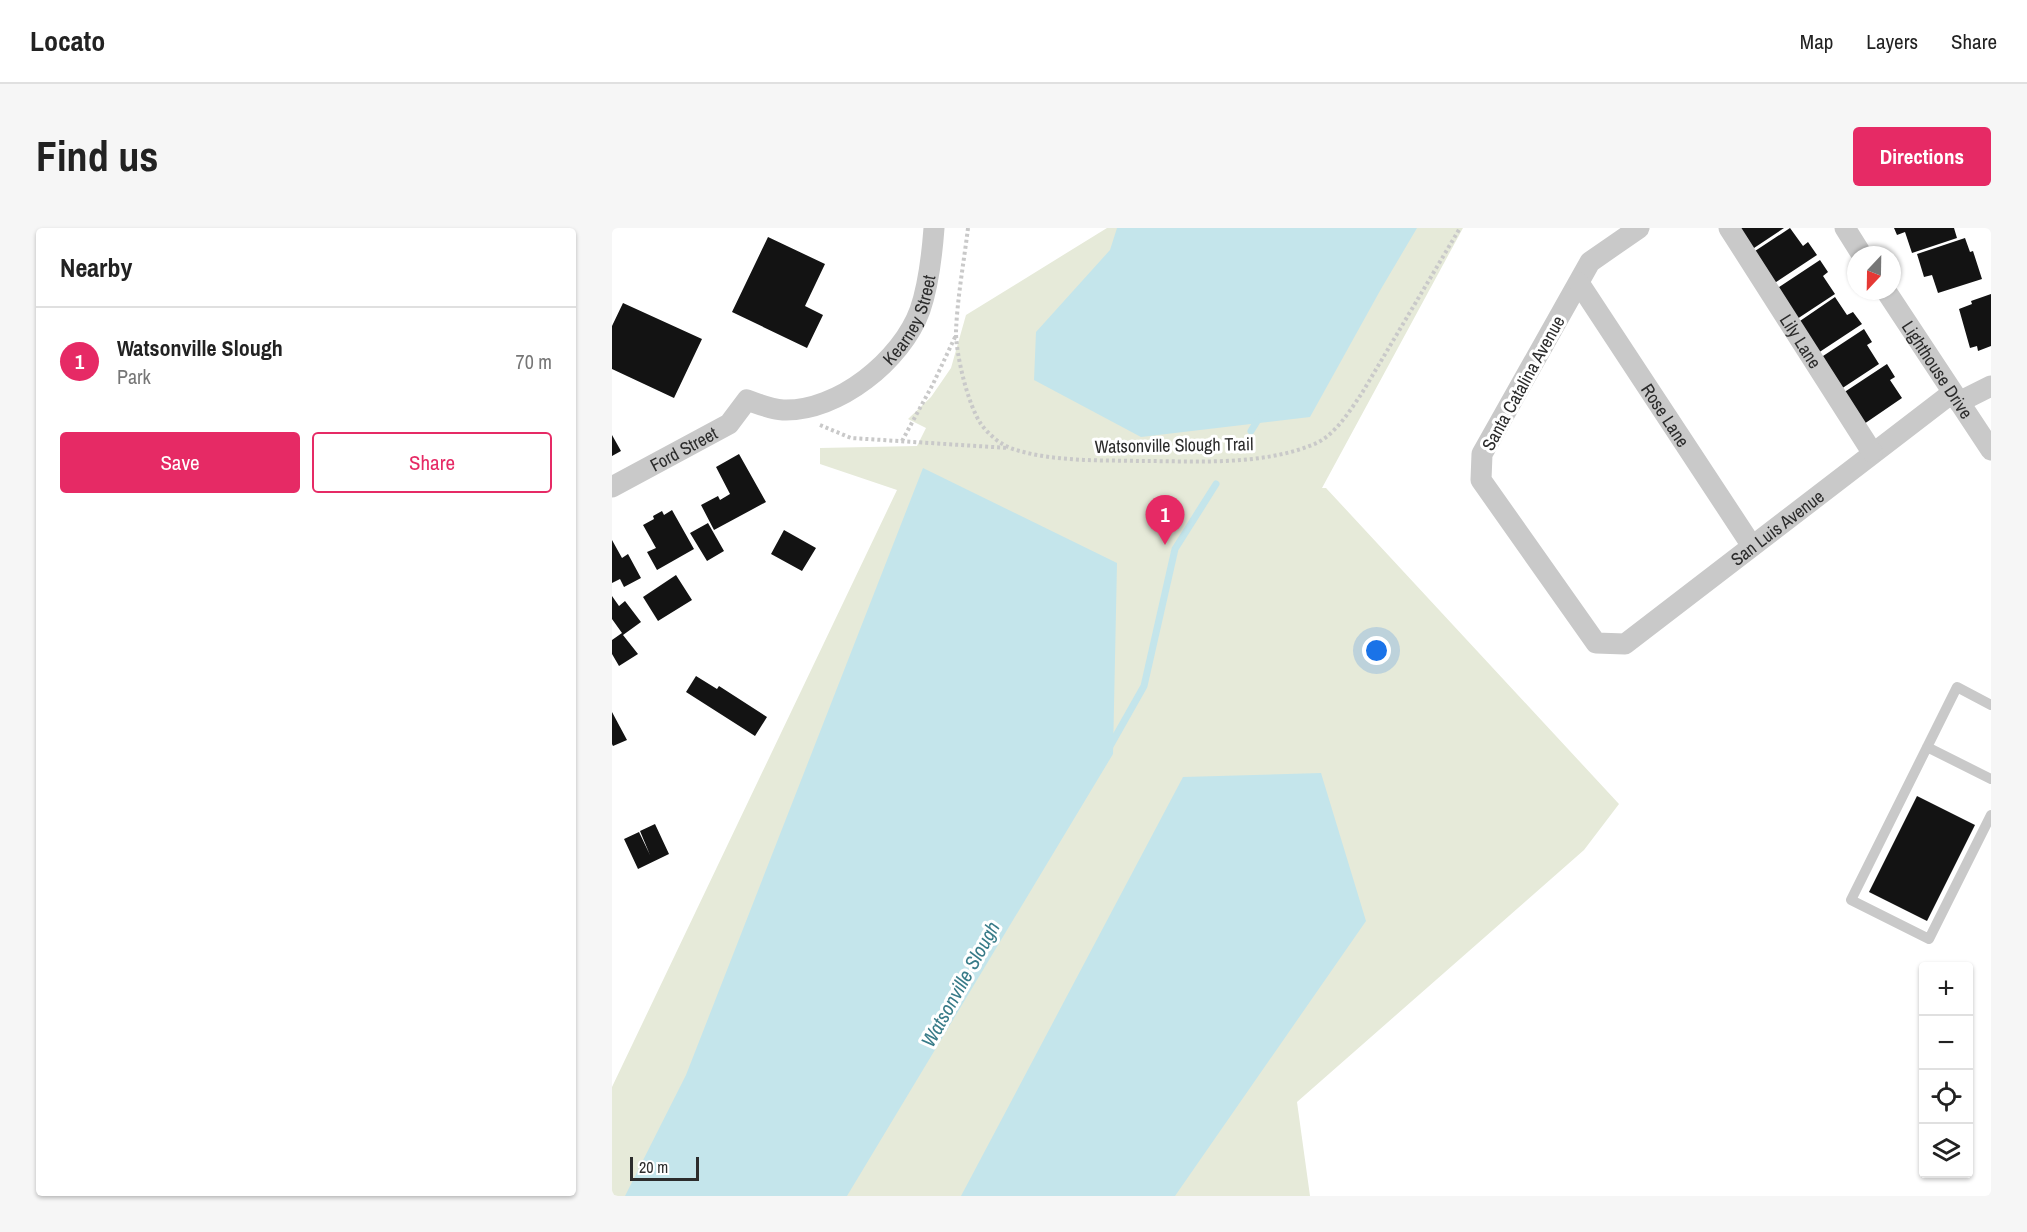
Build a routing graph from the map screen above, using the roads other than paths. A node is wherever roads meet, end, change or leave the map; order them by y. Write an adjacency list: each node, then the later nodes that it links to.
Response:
1 (934, 228): 9 (street, Kearney Street)
2 (1639, 228): 6 (street, Santa Catalina Avenue)
3 (1729, 228): 12 (street, Lily Lane)
4 (1845, 228): 5 (street)
5 (1856, 246)
6 (1578, 283): 14 (street, Rose Lane); 15 (street, Santa Catalina Avenue)
7 (1892, 300): 10 (street, Lighthouse Drive)
8 (1991, 386): 10 (street, San Luis Avenue)
9 (849, 390): 13 (street, Ford Street)
10 (1955, 397): 11 (street, Lighthouse Drive); 12 (street, San Luis Avenue)
11 (1991, 450)
12 (1872, 452): 14 (street, San Luis Avenue)
13 (612, 487)
14 (1752, 546): 15 (street, San Luis Avenue)
15 (1596, 643)
16 (1991, 705): 17 (lane)
17 (1927, 747): 18 (lane); 19 (lane)
18 (1991, 779)
19 (1991, 815)

